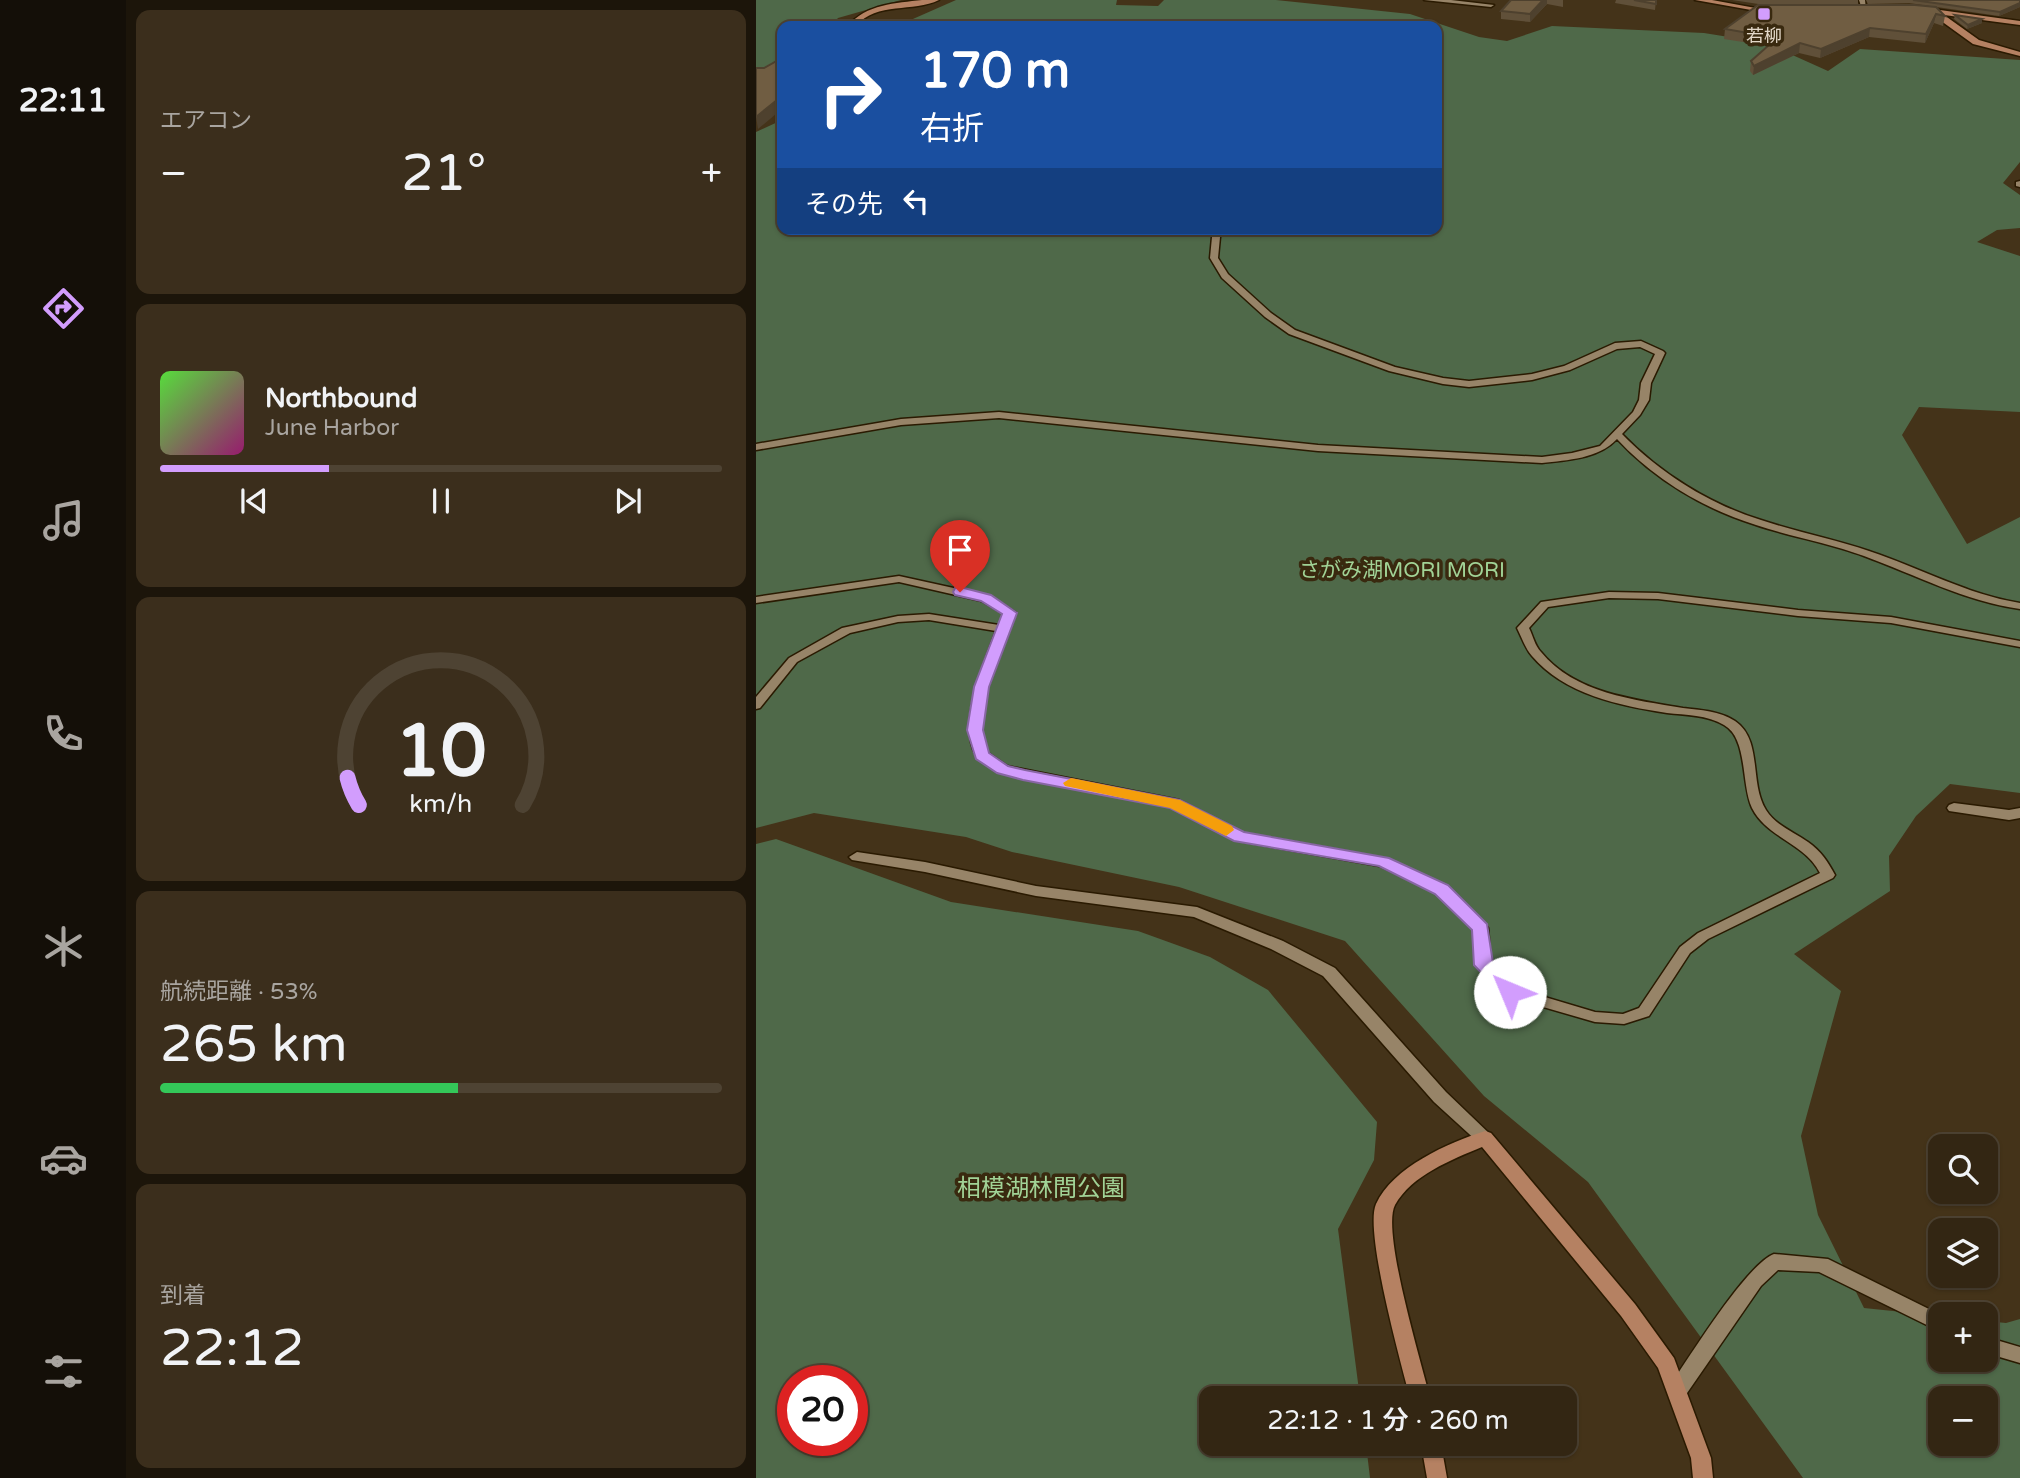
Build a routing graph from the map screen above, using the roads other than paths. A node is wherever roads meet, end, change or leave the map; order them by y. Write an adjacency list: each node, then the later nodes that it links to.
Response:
1 (935, 0): 11 (street)
2 (1427, 0): 5 (lane)
3 (1699, 0): 9 (street)
4 (1863, 4): 6 (street); 7 (street)
5 (1491, 5)
6 (1878, 7)
7 (1853, 8)
8 (1909, 8): 10 (street)
9 (1777, 11)
10 (1942, 12): 12 (street); 13 (street)
11 (856, 21)
12 (2020, 23)
13 (2020, 54)
14 (1217, 235): 15 (lane)
15 (1616, 434): 16 (lane); 18 (lane)
16 (756, 447)
17 (756, 600): 19 (lane)
18 (2020, 606)
19 (1003, 629): 20 (lane); 21 (lane)
20 (2020, 644)
21 (756, 705)
22 (1954, 808): 23 (street)
23 (2020, 813)
24 (856, 857): 25 (street)
25 (1485, 1138): 29 (street); 30 (street)
26 (1928, 1318): 30 (street)
27 (1998, 1349): 28 (street)
28 (2020, 1355)
29 (1417, 1386)
30 (1678, 1390): 33 (street)
31 (1433, 1456): 32 (street)
32 (1437, 1478)
33 (1703, 1478)

